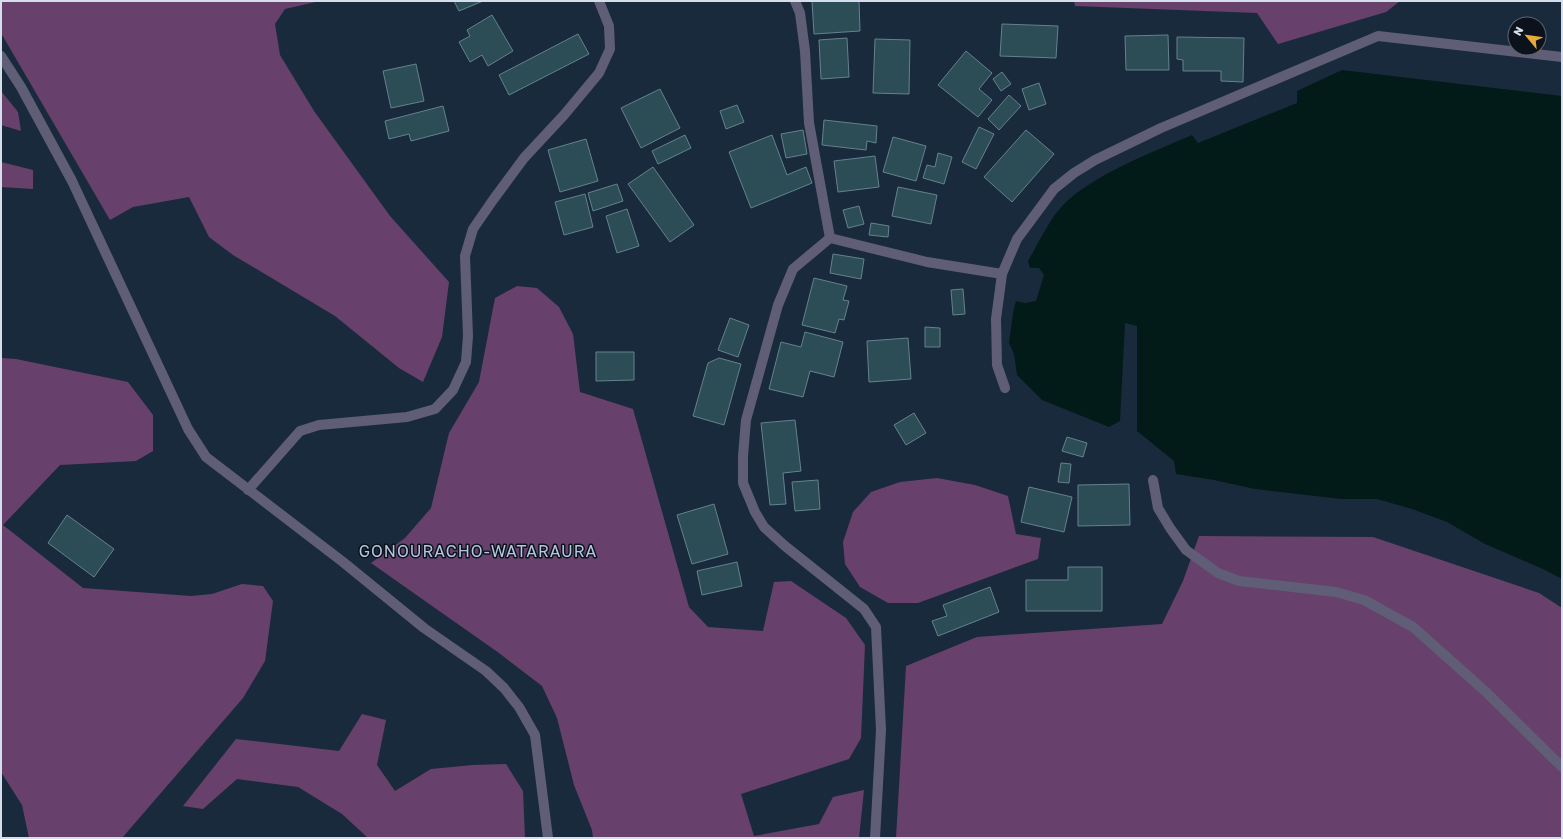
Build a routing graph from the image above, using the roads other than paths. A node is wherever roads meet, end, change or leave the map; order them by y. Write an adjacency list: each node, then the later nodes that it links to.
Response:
1 (599, 1): 9 (street)
2 (795, 1): 5 (street)
3 (1, 56): 9 (street)
4 (1562, 57): 6 (street)
5 (830, 238): 6 (street); 12 (street)
6 (1002, 274): 7 (street)
7 (1005, 388)
8 (1153, 480): 10 (street)
9 (248, 490): 11 (street)
10 (1562, 767)
11 (548, 838)
12 (875, 838)

